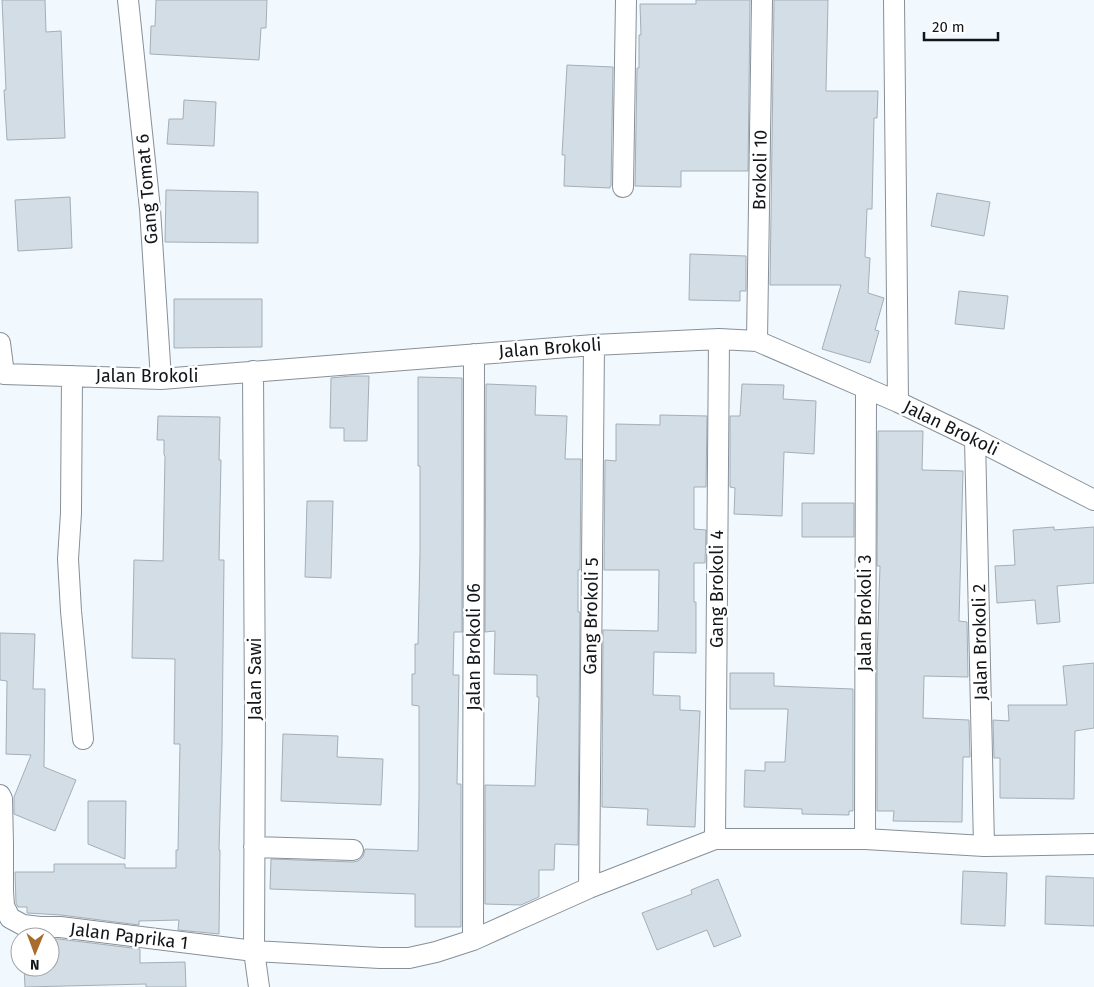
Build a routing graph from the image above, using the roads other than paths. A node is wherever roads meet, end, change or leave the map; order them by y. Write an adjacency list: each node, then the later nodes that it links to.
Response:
1 (128, 0): 14 (street, Gang Tomat 6)
2 (626, 0): 5 (street)
3 (762, 0): 7 (street, Brokoli 10)
4 (894, 0): 16 (street)
5 (623, 187)
6 (719, 339): 7 (street, Jalan Brokoli); 9 (street, Jalan Brokoli); 21 (street, Gang Brokoli 4)
7 (757, 341): 15 (street, Jalan Brokoli)
8 (0, 343): 12 (street, Jalan Brokoli)
9 (594, 345): 10 (street, Jalan Brokoli); 27 (street, Gang Brokoli 5)
10 (474, 354): 11 (street, Jalan Brokoli); 28 (street, Jalan Brokoli 06)
11 (253, 372): 14 (street, Jalan Brokoli); 25 (street, Jalan Sawi)
12 (2, 374): 13 (street, Jalan Brokoli)
13 (72, 376): 14 (street, Jalan Brokoli); 19 (street)
14 (161, 379)
15 (866, 388): 16 (street, Jalan Brokoli); 22 (street, Jalan Brokoli 3)
16 (898, 402): 17 (street, Jalan Brokoli)
17 (975, 439): 18 (street, Jalan Brokoli); 24 (street, Jalan Brokoli 2)
18 (1094, 500)
19 (83, 739)
20 (0, 795): 29 (street, Jalan Paprika 1)
21 (715, 839): 22 (street); 27 (street, Jalan Paprika 1)
22 (865, 839): 24 (street)
23 (1094, 844): 24 (street)
24 (984, 846)
25 (254, 847): 26 (street); 29 (street, Jalan Sawi)
26 (353, 850)
27 (589, 888): 28 (street, Jalan Paprika 1)
28 (473, 940): 29 (street, Jalan Paprika 1)
29 (254, 951): 30 (street, Jalan Sawi)
30 (259, 987)

